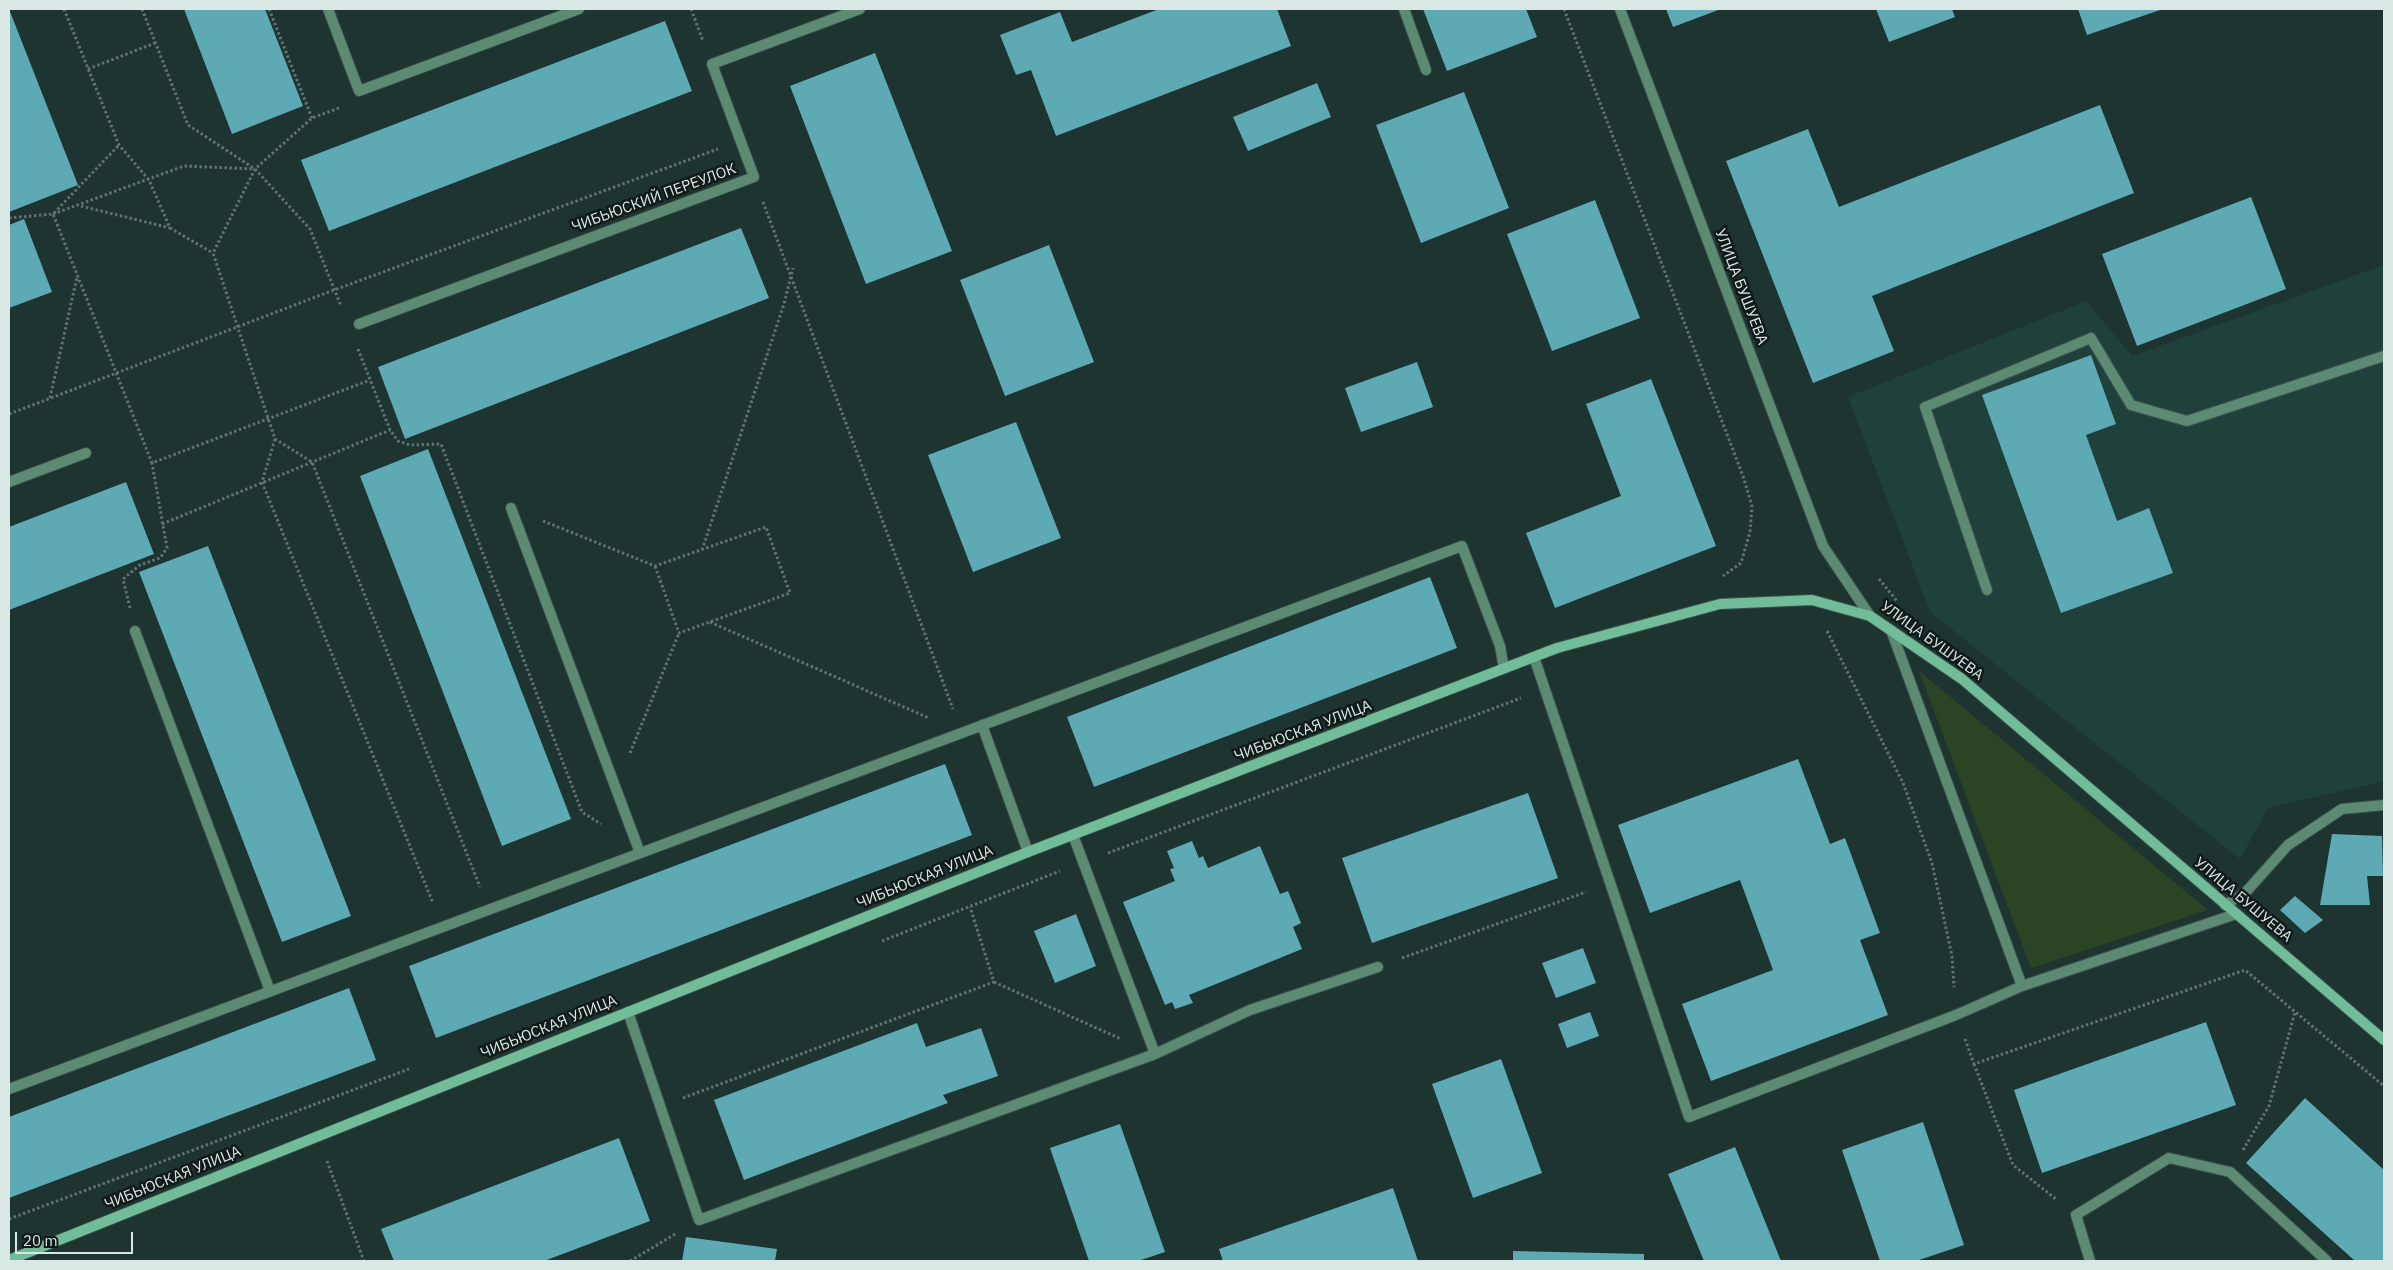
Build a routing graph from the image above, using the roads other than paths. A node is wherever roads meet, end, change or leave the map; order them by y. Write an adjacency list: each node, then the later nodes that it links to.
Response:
1 (328, 9): 2 (street)
2 (579, 9)
3 (860, 9): 7 (street, ЧИБЬЮСКИЙ ПЕРЕУЛОК)
4 (1404, 9): 6 (street)
5 (1620, 9): 13 (street, УЛИЦА БУШУЕВА)
6 (1426, 70)
7 (359, 324)
8 (2384, 356): 12 (street)
9 (86, 453): 10 (street)
10 (9, 482)
11 (511, 508): 22 (street)
12 (1987, 590)
13 (1870, 616): 15 (street, УЛИЦА БУШУЕВА); 16 (street, ЧИБЬЮСКАЯ УЛИЦА)
14 (135, 630): 27 (street)
15 (1891, 630): 23 (street, УЛИЦА БУШУЕВА); 26 (street)
16 (1534, 657): 17 (street, ЧИБЬЮСКАЯ УЛИЦА); 26 (street)
17 (1504, 668): 18 (street); 20 (street, ЧИБЬЮСКАЯ УЛИЦА)
18 (982, 725): 21 (street); 22 (street)
19 (2384, 805): 23 (street)
20 (1073, 835): 21 (street, ЧИБЬЮСКАЯ УЛИЦА); 30 (street)
21 (1028, 852): 28 (street, ЧИБЬЮСКАЯ УЛИЦА)
22 (640, 853): 27 (street)
23 (2225, 905): 24 (street, УЛИЦА БУШУЕВА)
24 (2236, 914): 26 (street); 29 (street, УЛИЦА БУШУЕВА)
25 (1378, 967): 30 (street)
26 (2022, 986)
27 (270, 991): 31 (street)
28 (628, 1012): 30 (street); 32 (street, ЧИБЬЮСКАЯ УЛИЦА)
29 (2384, 1040)
30 (1155, 1054)
31 (9, 1088)
32 (9, 1260)
33 (2090, 1261): 34 (street)
34 (2327, 1261)

